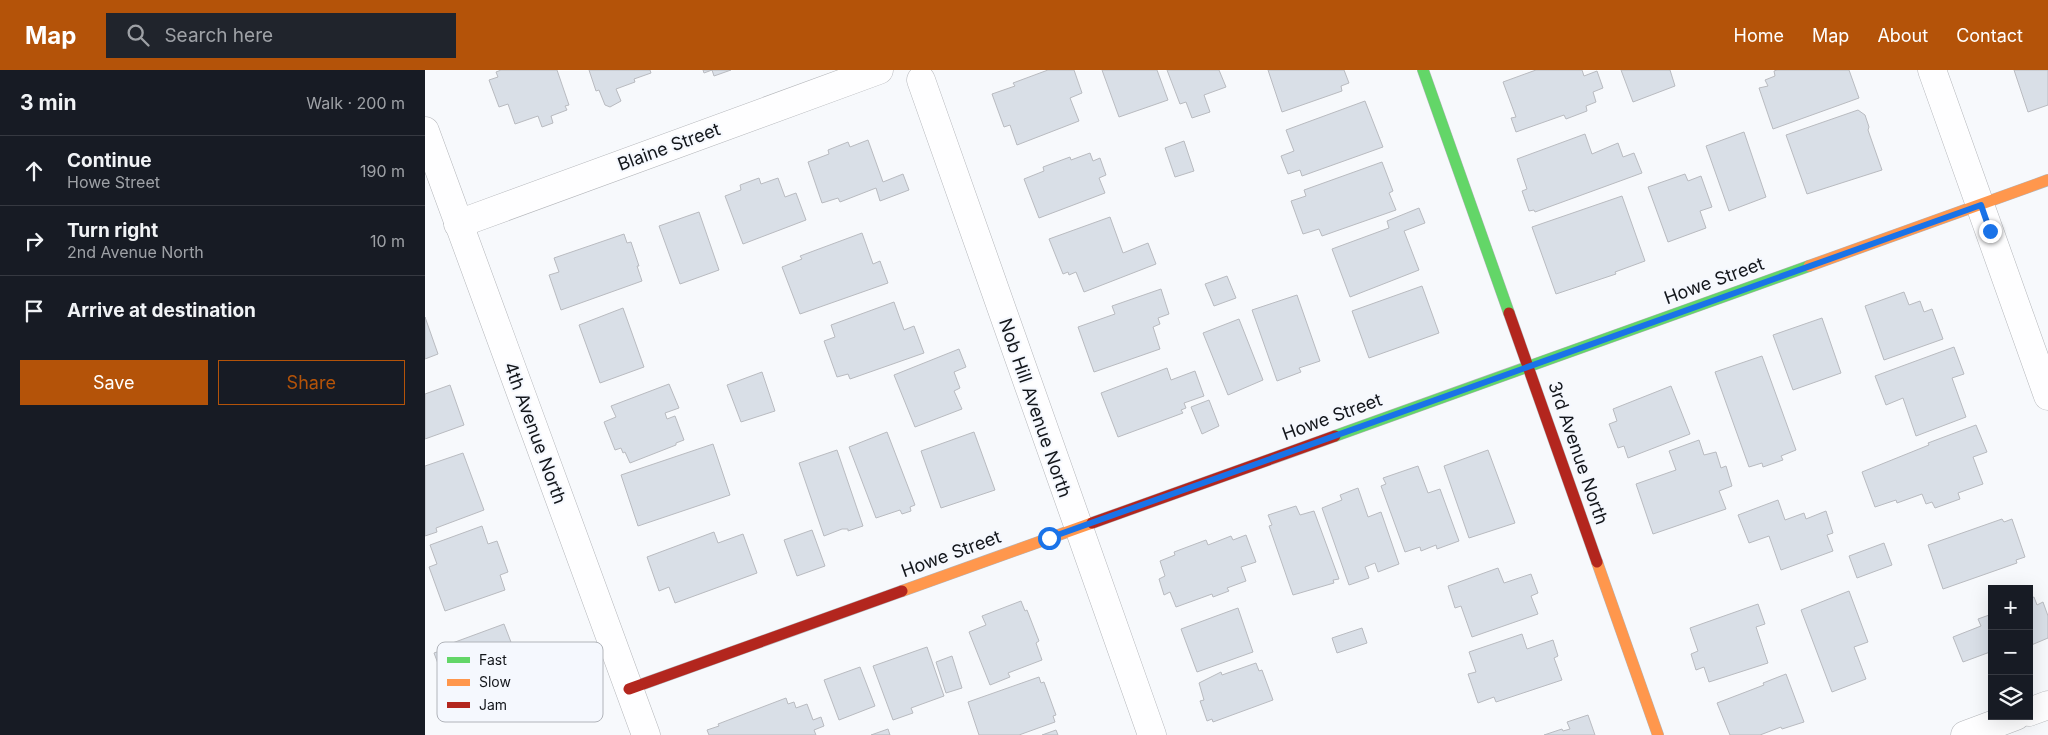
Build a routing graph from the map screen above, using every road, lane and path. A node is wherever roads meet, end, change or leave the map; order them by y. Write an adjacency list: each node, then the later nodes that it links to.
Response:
1 (879, 70): 9 (street, Blaine Street)
2 (894, 70): 5 (street)
3 (1423, 70): 10 (street, 3rd Avenue North)
4 (1932, 70): 8 (street)
5 (928, 75): 12 (street, Nob Hill Avenue North)
6 (425, 130): 9 (street, 4th Avenue North)
7 (2048, 180): 8 (street, Howe Street)
8 (1981, 205): 10 (street, Howe Street); 11 (street)
9 (458, 224): 13 (street, 4th Avenue North)
10 (1529, 365): 12 (street, Howe Street); 19 (street, 3rd Avenue North)
11 (2048, 396)
12 (1077, 528): 13 (street, Howe Street); 18 (street, Nob Hill Avenue North)
13 (629, 689): 17 (street, 4th Avenue North)
14 (2048, 705): 15 (street)
15 (2033, 711)
16 (2005, 720): 20 (street)
17 (646, 735)
18 (1152, 735)
19 (1658, 735)
20 (1965, 735)

